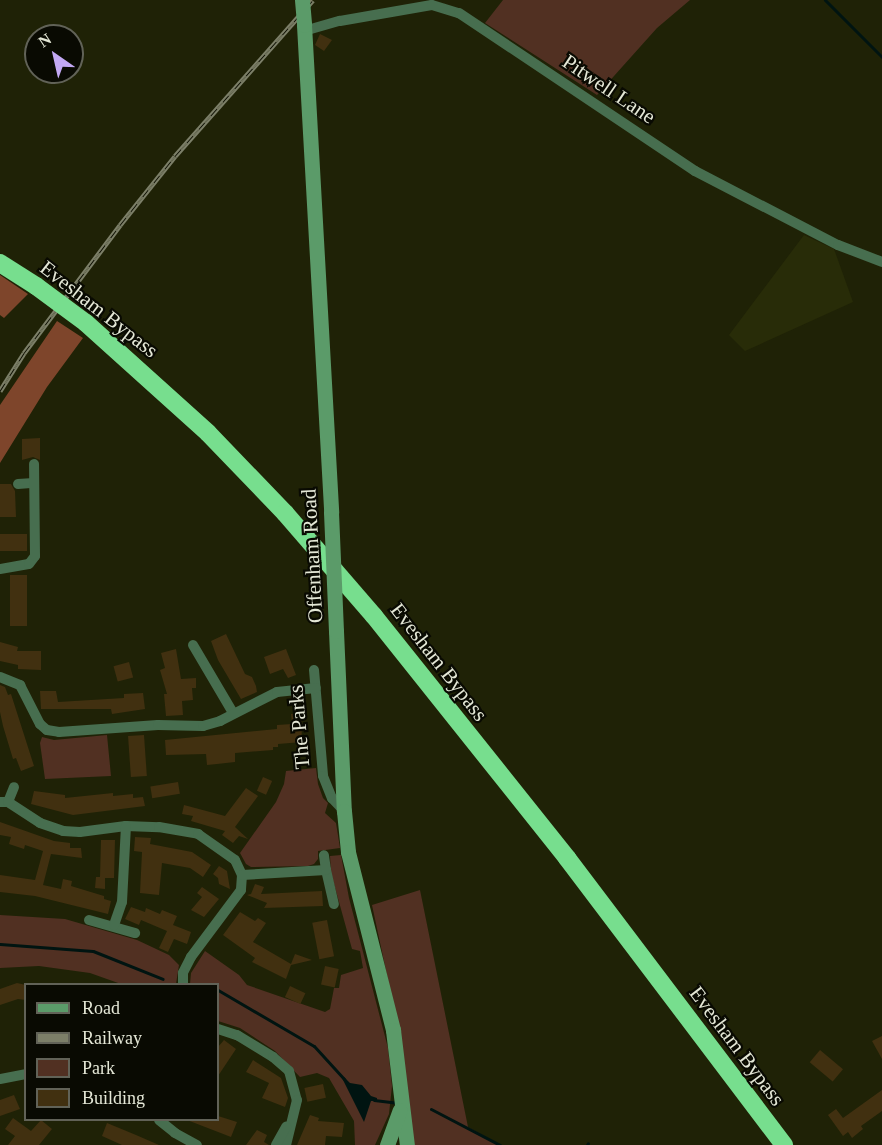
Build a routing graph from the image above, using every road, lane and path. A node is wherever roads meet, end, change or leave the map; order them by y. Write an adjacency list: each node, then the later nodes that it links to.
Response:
1 (302, 0): 2 (main road, Offenham Road, bridge)
2 (304, 28): 4 (street, Pitwell Lane); 16 (main road, Offenham Road, bridge)
3 (0, 262): 37 (highway, Evesham Bypass, bridge)
4 (882, 262)
5 (34, 464): 6 (street)
6 (34, 483): 7 (street); 8 (street)
7 (18, 484)
8 (0, 569)
9 (193, 645): 13 (street)
10 (314, 670): 12 (street, The Parks)
11 (0, 677): 13 (street)
12 (316, 688): 13 (street); 16 (street, The Parks)
13 (233, 713)
14 (14, 787): 15 (street)
15 (4, 802): 17 (street)
16 (344, 811): 29 (main road, Offenham Road)
17 (126, 826): 20 (street); 23 (street)
18 (324, 855): 19 (street)
19 (326, 870): 20 (street); 21 (street)
20 (242, 875): 25 (street)
21 (334, 904)
22 (88, 920): 23 (street)
23 (114, 925): 24 (street)
24 (135, 933)
25 (183, 983)
26 (219, 1029): 30 (street)
27 (24, 1074): 28 (street)
28 (0, 1079)
29 (402, 1104): 35 (main road, Offenham Road); 36 (main road, Offenham Road)
30 (293, 1117): 33 (street); 34 (street)
31 (161, 1121): 32 (street)
32 (196, 1145)
33 (276, 1145)
34 (286, 1145)
35 (387, 1145)
36 (407, 1145)
37 (784, 1145)

